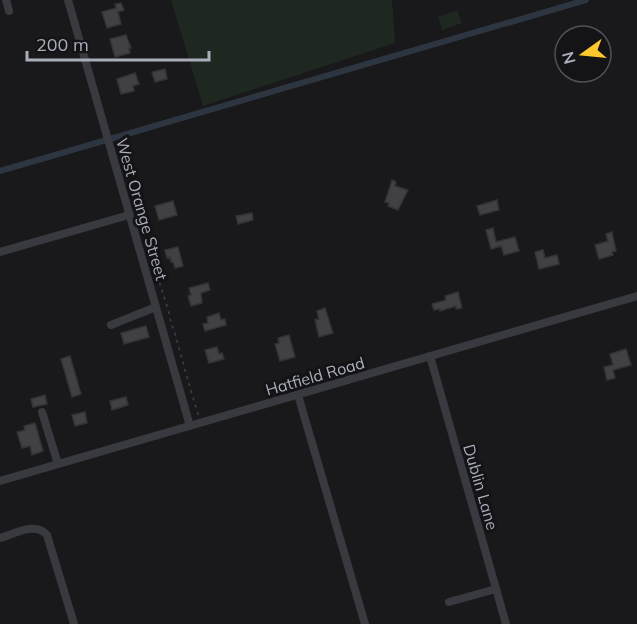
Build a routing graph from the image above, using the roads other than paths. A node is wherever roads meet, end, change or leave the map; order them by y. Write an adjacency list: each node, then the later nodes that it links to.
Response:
1 (6, 0): 3 (street)
2 (68, 0): 4 (street, West Orange Street)
3 (9, 11)
4 (129, 215): 5 (street); 7 (street, West Orange Street)
5 (0, 252)
6 (637, 296): 9 (street, Hatfield Road)
7 (156, 308): 8 (street); 12 (street, West Orange Street)
8 (111, 325)
9 (430, 356): 10 (street, Hatfield Road); 16 (street, Dublin Lane)
10 (298, 395): 12 (street, Hatfield Road); 19 (street)
11 (42, 412): 13 (street)
12 (190, 426): 13 (street, Hatfield Road)
13 (58, 464): 14 (street, Hatfield Road)
14 (0, 481)
15 (0, 538): 18 (street)
16 (496, 589): 17 (street); 20 (street, Dublin Lane)
17 (448, 602)
18 (74, 624)
19 (365, 624)
20 (506, 624)

